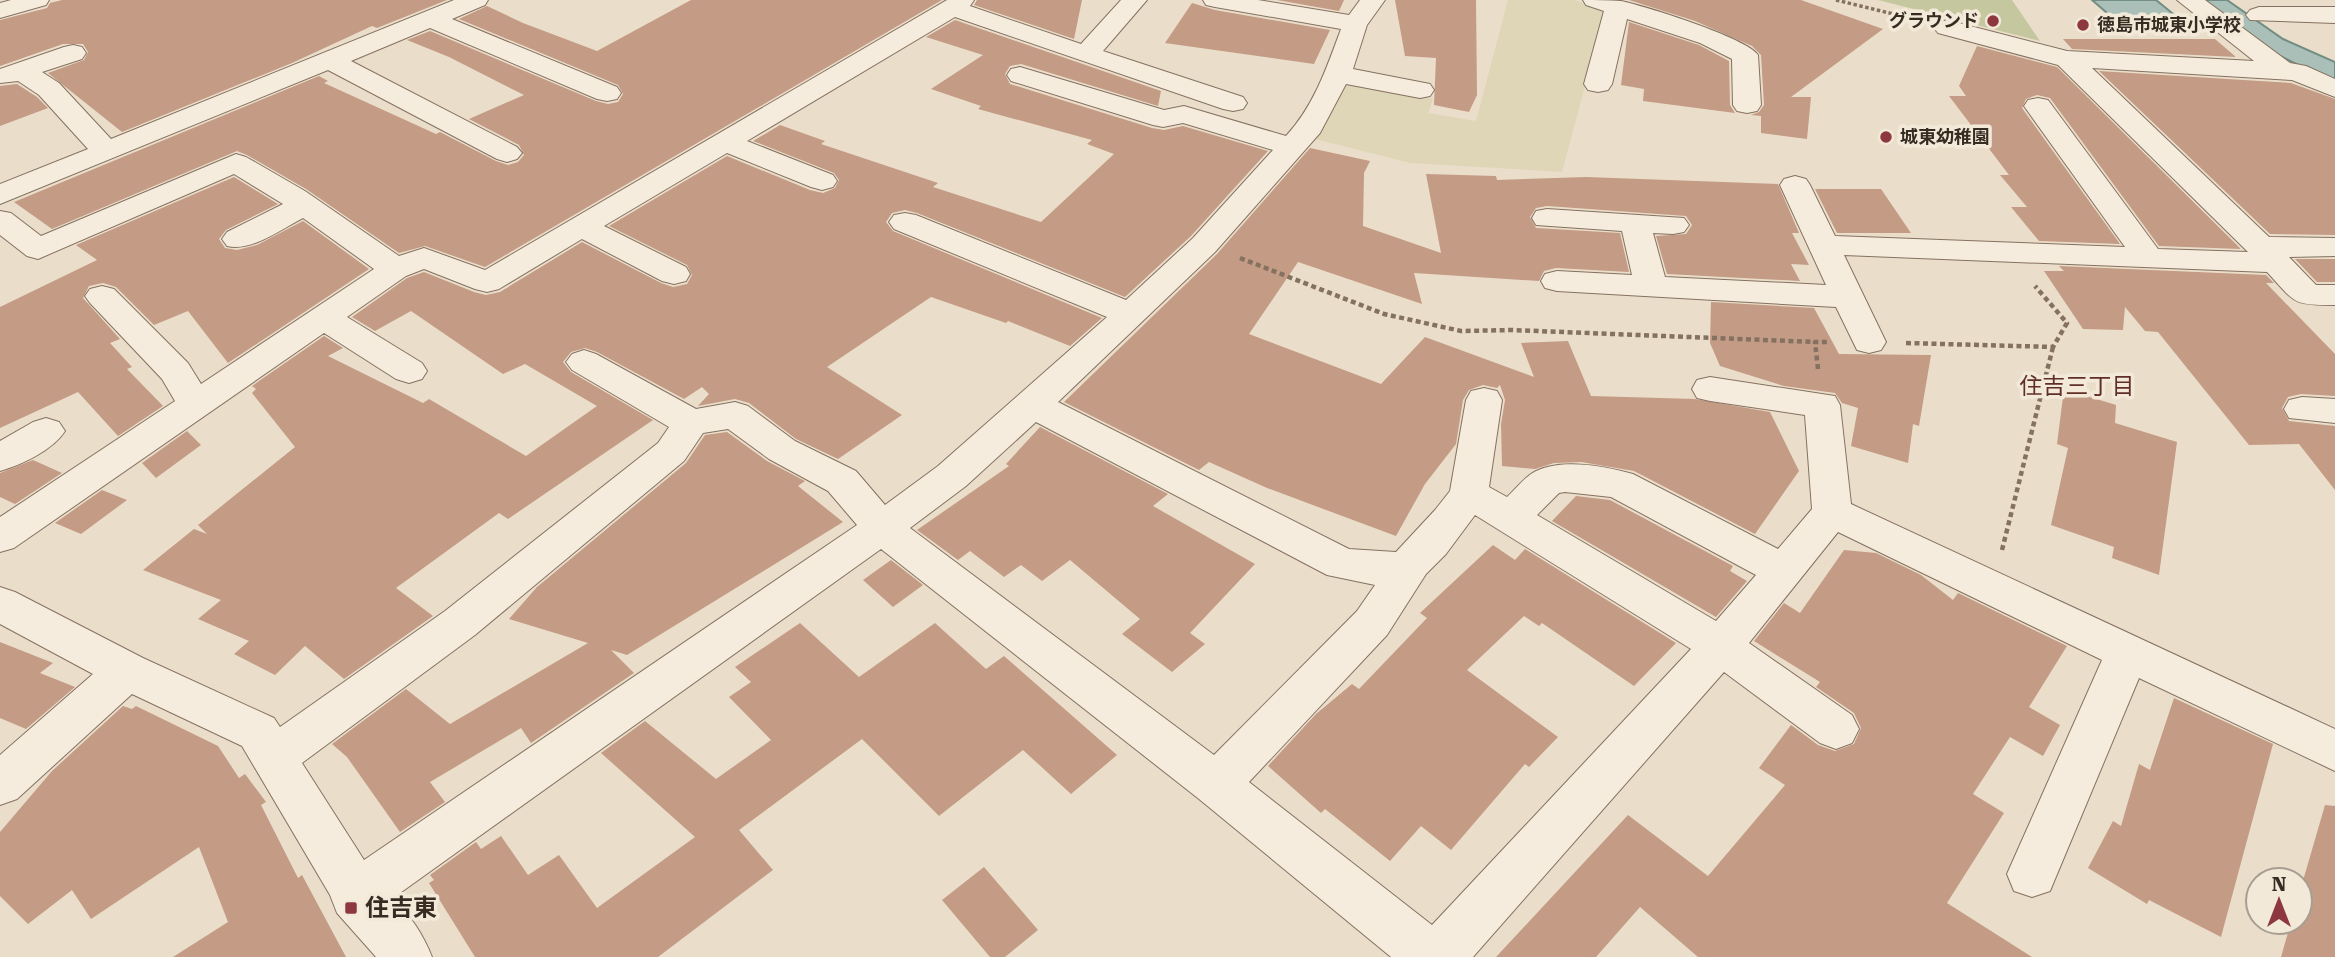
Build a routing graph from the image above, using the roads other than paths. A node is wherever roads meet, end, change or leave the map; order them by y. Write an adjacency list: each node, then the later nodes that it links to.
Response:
1 (37, 0): 9 (street)
2 (476, 0): 8 (street)
3 (1135, 0): 15 (street)
4 (1215, 0): 10 (street)
5 (2189, 0): 18 (street)
6 (957, 4): 15 (street); 29 (street)
7 (1606, 4): 22 (street); 26 (street)
8 (436, 10): 17 (street); 25 (street)
9 (0, 11)
10 (1364, 12): 20 (street)
11 (2259, 15): 12 (street)
12 (2335, 15)
13 (1947, 28): 16 (street)
14 (73, 53): 19 (street)
15 (1086, 54): 28 (street)
16 (2067, 58): 18 (street); 45 (street)
17 (329, 60): 30 (street); 31 (street)
18 (2283, 71): 23 (street)
19 (10, 74): 30 (street)
20 (1338, 74): 24 (street); 28 (street)
21 (1020, 75): 28 (street)
22 (1598, 84)
23 (2335, 89)
24 (1420, 90)
25 (607, 93)
26 (1747, 105)
27 (2038, 106): 46 (street)
28 (1301, 137): 54 (street)
29 (727, 143): 32 (street); 41 (street)
30 (107, 150): 34 (street)
31 (507, 153)
32 (822, 181)
33 (1795, 185): 43 (street)
34 (0, 195)
35 (304, 205): 37 (street); 42 (street); 47 (street)
36 (1547, 218): 39 (street)
37 (0, 220)
38 (905, 222): 54 (street)
39 (1635, 223): 40 (street); 50 (street)
40 (1673, 225)
41 (582, 227): 47 (street); 48 (street)
42 (238, 239)
43 (1823, 245): 46 (street); 53 (street)
44 (2334, 247): 45 (street)
45 (2269, 255): 46 (street); 51 (street)
46 (2150, 260)
47 (395, 269): 55 (street)
48 (674, 274)
49 (1557, 281): 50 (street)
50 (1652, 288): 53 (street)
51 (2335, 295)
52 (102, 296): 61 (street)
53 (1848, 297): 56 (street)
54 (1130, 314): 62 (street)
55 (323, 317): 58 (street); 61 (street)
56 (1869, 342)
57 (584, 362): 63 (street)
58 (408, 371)
59 (1710, 389): 67 (street)
60 (1484, 400): 66 (street)
61 (196, 405): 70 (street)
62 (1033, 405): 69 (street); 71 (street)
63 (691, 423): 69 (street); 79 (street)
64 (46, 430): 65 (street)
65 (0, 458)
66 (1469, 493): 68 (street); 71 (street)
67 (1832, 512): 72 (street); 75 (street)
68 (1510, 517): 72 (street); 74 (street)
69 (882, 528): 81 (street); 83 (street)
70 (0, 537)
71 (1411, 564): 81 (street)
72 (1784, 571): 74 (street)
73 (0, 604): 76 (street)
74 (1721, 646): 77 (street); 86 (street)
75 (2128, 652): 78 (street); 82 (street)
76 (127, 671): 79 (street); 80 (street)
77 (1836, 729)
78 (2335, 751)
79 (273, 758): 83 (street)
80 (0, 783)
81 (1216, 785): 85 (street)
82 (2032, 874)
83 (357, 894): 84 (street)
84 (406, 957)
85 (1431, 957)
86 (1438, 957)

